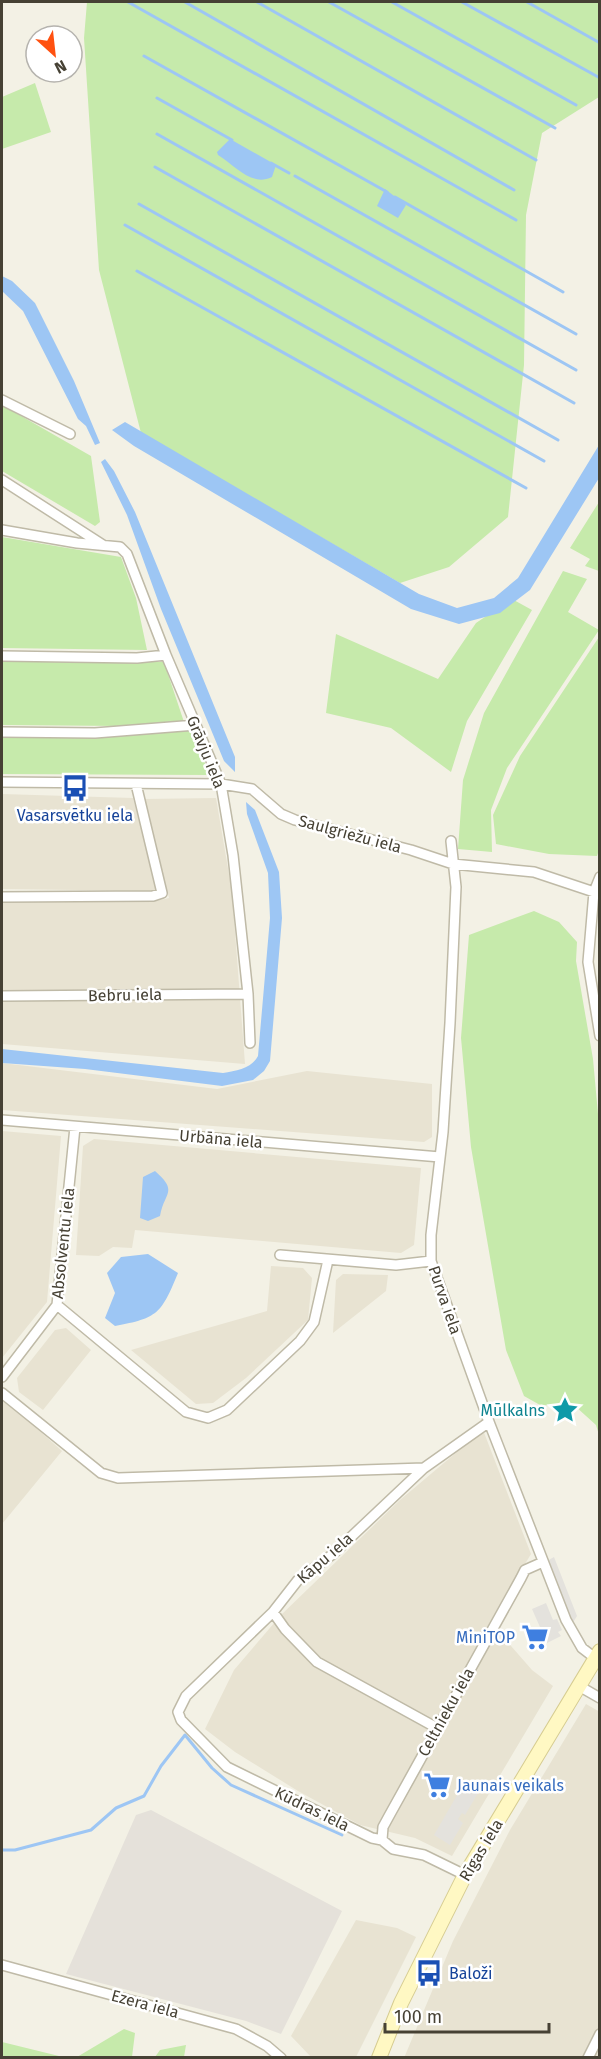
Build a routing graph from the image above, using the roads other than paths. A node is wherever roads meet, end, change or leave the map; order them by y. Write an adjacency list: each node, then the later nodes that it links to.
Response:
1 (2, 400): 2 (street)
2 (70, 434)
3 (2, 480): 5 (street)
4 (2, 530): 5 (street)
5 (103, 545): 6 (street, Grāvju iela)
6 (166, 655): 7 (street); 8 (street, Grāvju iela)
7 (2, 656)
8 (196, 725): 9 (street); 12 (street, Grāvju iela)
9 (2, 732)
10 (2, 782): 11 (street, Saulgriežu iela)
11 (136, 784): 12 (street, Saulgriežu iela); 17 (street)
12 (221, 784): 14 (street, Saulgriežu iela); 19 (street, Grāvju iela)
13 (451, 841): 14 (street, Purva iela)
14 (453, 864): 16 (street, Saulgriežu iela); 25 (street, Purva iela)
15 (600, 877): 16 (street)
16 (594, 892): 18 (street)
17 (2, 897)
18 (596, 929): 21 (street)
19 (248, 994): 20 (street, Bebru iela); 22 (street, Grāvju iela)
20 (2, 996)
21 (600, 1036)
22 (250, 1043)
23 (2, 1120): 24 (street, Urbāna iela)
24 (75, 1127): 25 (street, Urbāna iela); 29 (street, Absolventu iela)
25 (440, 1157): 28 (street, Purva iela)
26 (280, 1255): 27 (street)
27 (328, 1260): 28 (street); 29 (street)
28 (431, 1261): 32 (street, Purva iela)
29 (57, 1305): 30 (street, Absolventu iela)
30 (2, 1377)
31 (2, 1393): 33 (street)
32 (489, 1422): 33 (street, Kāpu iela); 34 (street, Purva iela)
33 (424, 1468): 35 (street, Kāpu iela)
34 (543, 1562): 36 (street, Purva iela); 40 (street, Celtnieku iela)
35 (273, 1612): 39 (street, Kāpu iela); 40 (street)
36 (597, 1654): 37 (main road, Rīgas iela)
37 (579, 1686): 38 (street); 42 (main road, Rīgas iela)
38 (600, 1698)
39 (178, 1712): 41 (street, Kūdras iela)
40 (437, 1728): 41 (street, Celtnieku iela)
41 (382, 1840): 42 (street, Kūdras iela)
42 (465, 1875): 46 (main road, Rīgas iela)
43 (2, 1965): 45 (street, Ezera iela)
44 (600, 2034): 47 (street)
45 (281, 2058)
46 (379, 2058)
47 (588, 2058)

